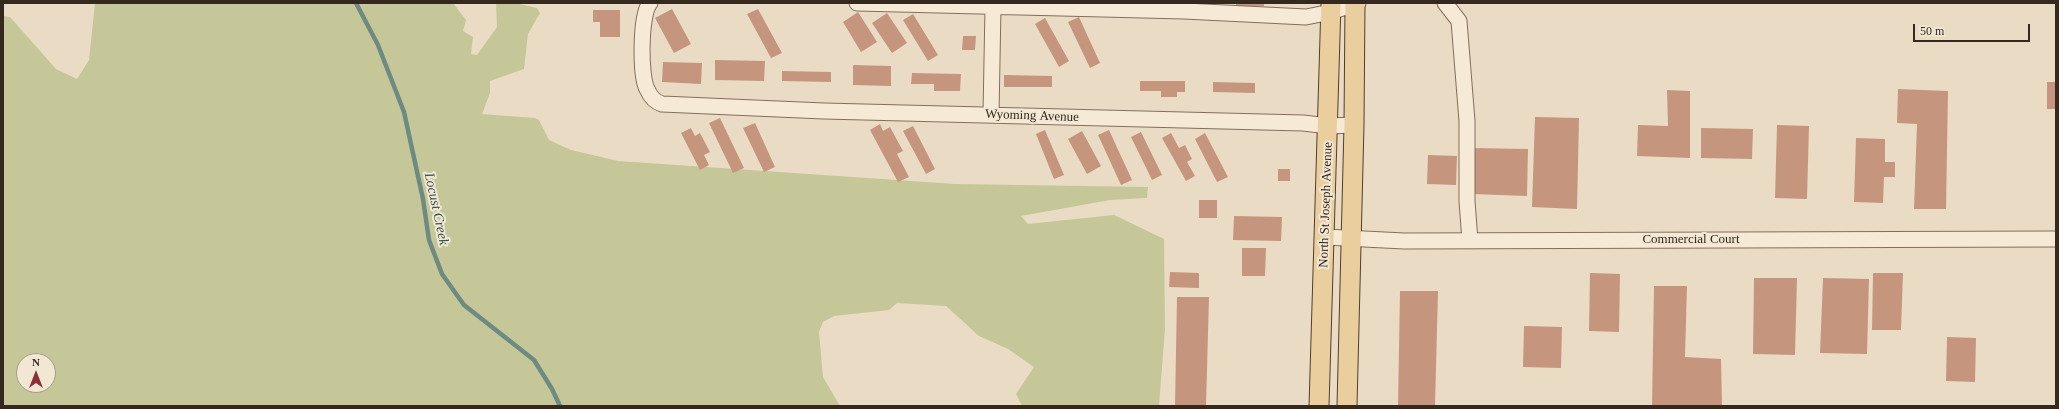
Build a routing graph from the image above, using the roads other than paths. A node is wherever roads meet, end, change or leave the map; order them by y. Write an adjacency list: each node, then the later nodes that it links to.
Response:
1 (650, 3): 7 (street, Wyoming Avenue)
2 (857, 3): 5 (street)
3 (1356, 3): 6 (street); 8 (main road, North St Joseph Avenue)
4 (1445, 3): 13 (street)
5 (993, 7): 6 (street); 7 (street)
6 (1331, 7): 9 (main road, North St Joseph Avenue)
7 (991, 114): 9 (street, Wyoming Avenue)
8 (1354, 125): 9 (street, Wyoming Avenue); 11 (main road, North St Joseph Avenue)
9 (1328, 126): 10 (main road, North St Joseph Avenue)
10 (1325, 237): 11 (street, Commercial Court); 14 (main road, North St Joseph Avenue)
11 (1352, 238): 13 (street, Commercial Court); 15 (main road, North St Joseph Avenue)
12 (2056, 239): 13 (street, Commercial Court)
13 (1470, 241)
14 (1319, 406)
15 (1347, 406)

